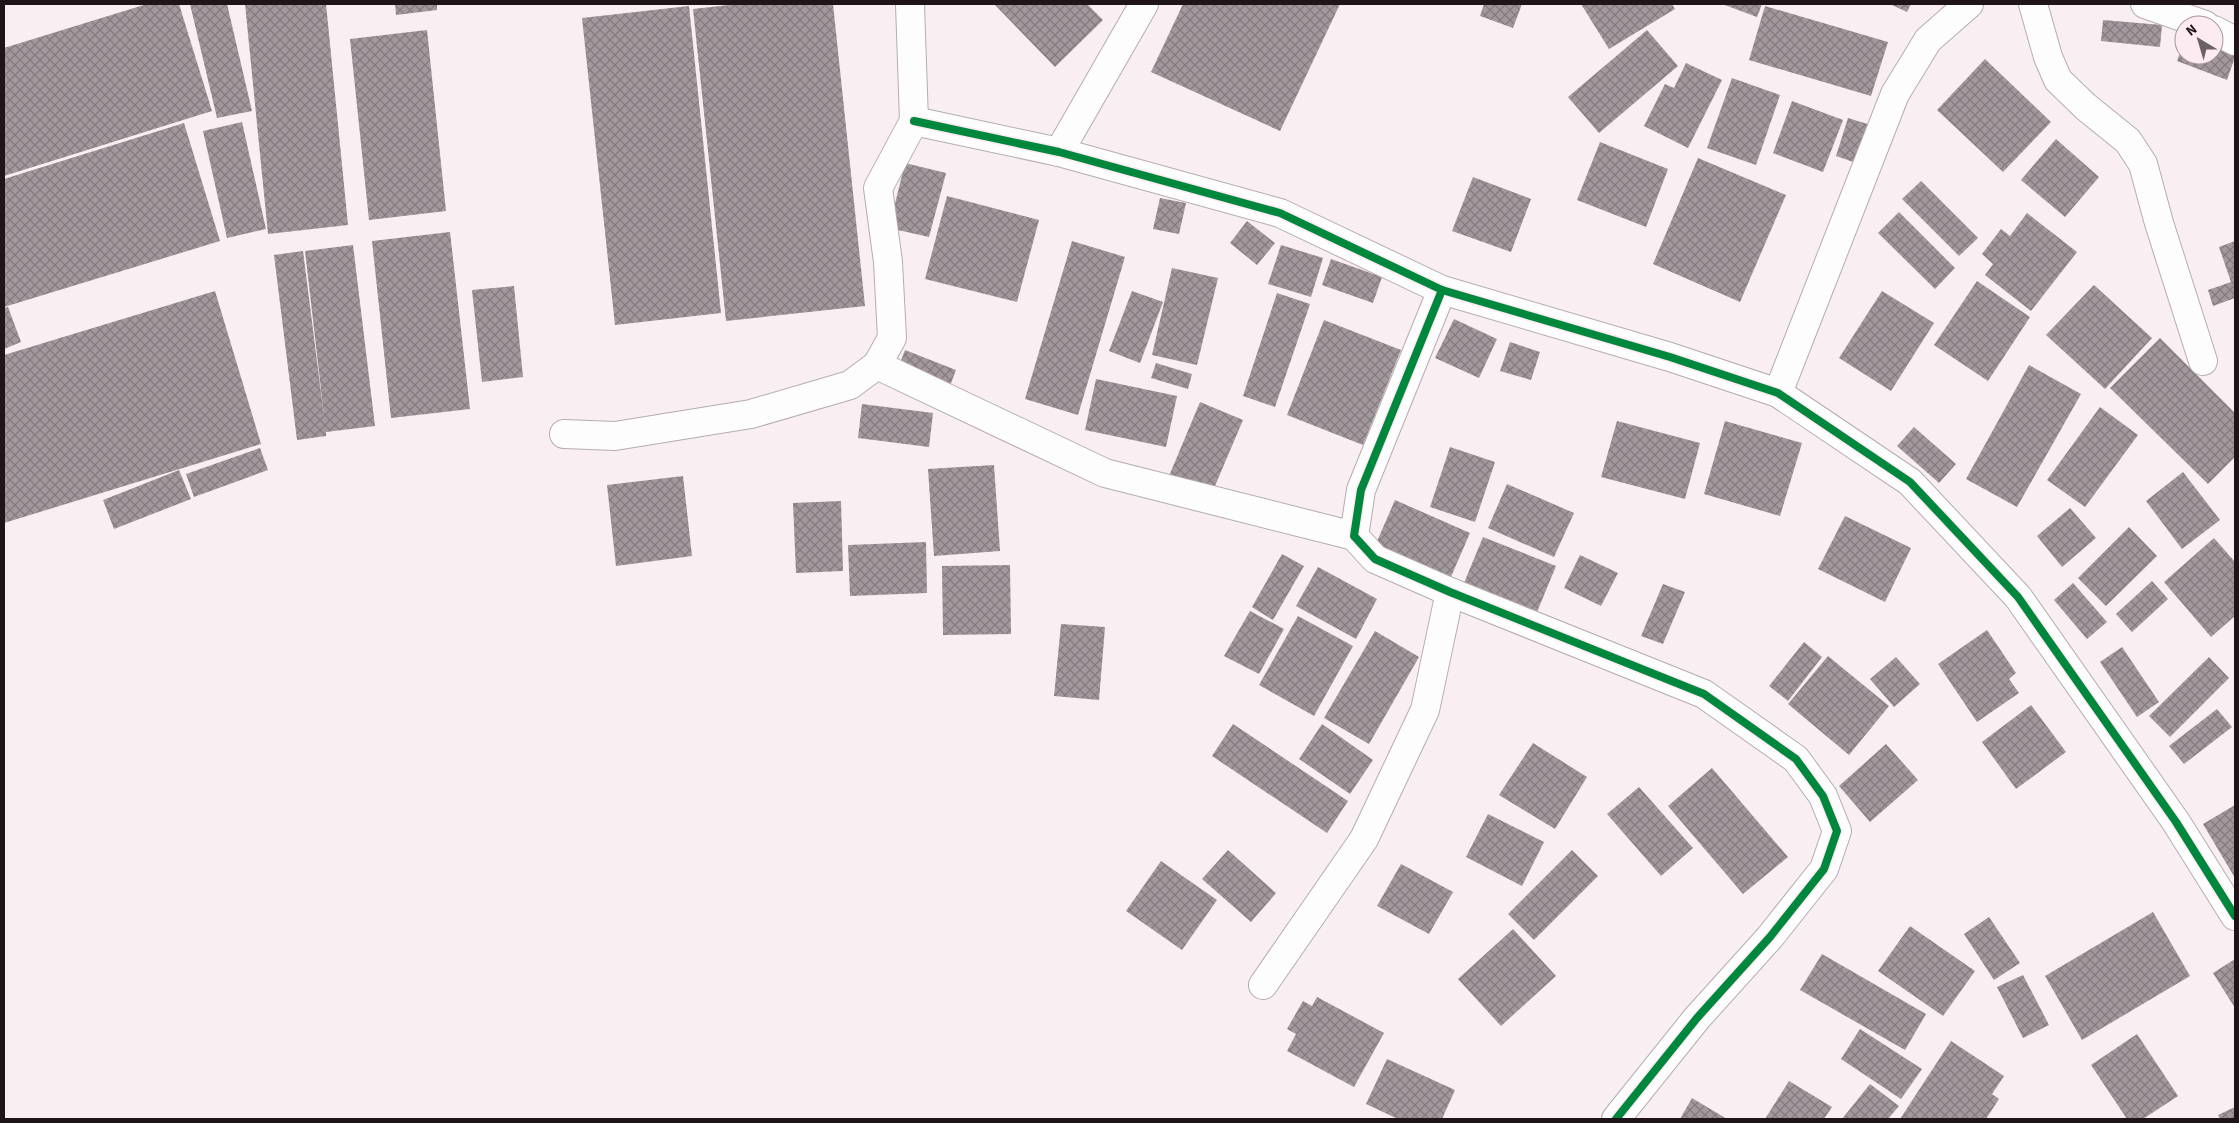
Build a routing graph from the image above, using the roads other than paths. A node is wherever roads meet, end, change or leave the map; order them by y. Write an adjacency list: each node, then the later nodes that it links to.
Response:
1 (910, 4): 7 (street)
2 (1144, 4): 8 (street)
3 (1969, 4): 12 (street)
4 (2033, 4): 10 (street)
5 (2145, 4): 6 (street)
6 (2176, 15)
7 (914, 121): 8 (street); 11 (street)
8 (1059, 152): 9 (street)
9 (1442, 290): 12 (street); 14 (street)
10 (2203, 361)
11 (877, 365): 13 (street); 14 (street)
12 (1778, 393): 16 (street)
13 (564, 434)
14 (1354, 536): 15 (street)
15 (1450, 592): 17 (street); 18 (street)
16 (2235, 916)
17 (1263, 984)
18 (1616, 1119)

